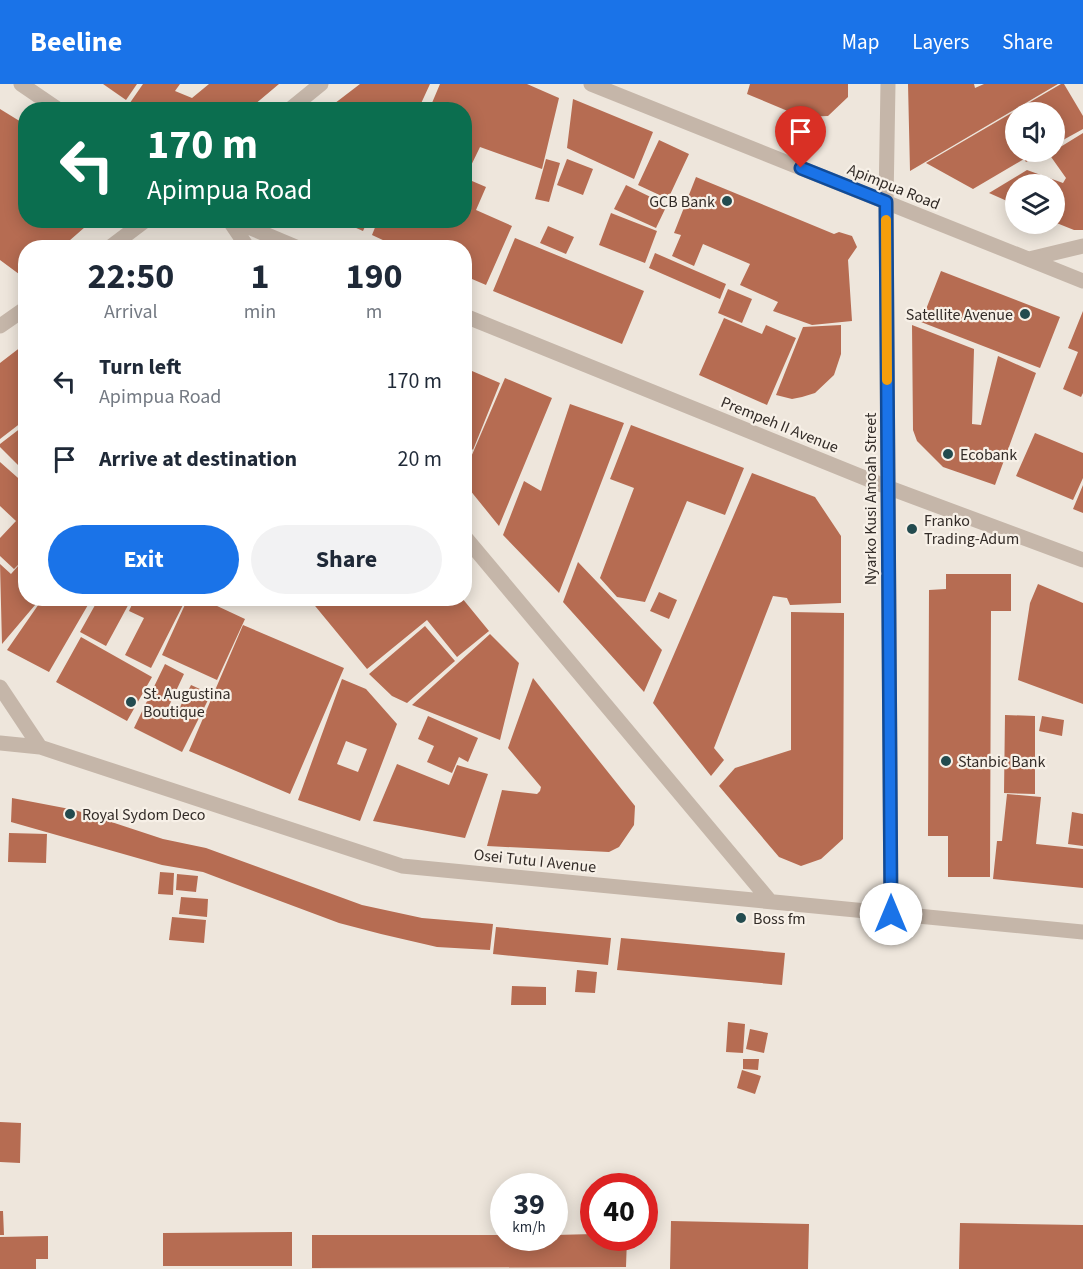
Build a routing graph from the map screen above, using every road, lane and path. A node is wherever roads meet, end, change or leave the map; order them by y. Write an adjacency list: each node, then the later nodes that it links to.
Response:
1 (21, 84): 5 (street)
2 (321, 84): 6 (street)
3 (591, 84): 7 (street, Apimpua Road)
4 (888, 84): 7 (street, Nyarko Kusi Amoah Street)
5 (47, 102)
6 (299, 102)
7 (886, 202): 13 (street, Apimpua Road); 18 (street, Nyarko Kusi Amoah Street)
8 (135, 228): 10 (street)
9 (250, 228): 11 (street)
10 (120, 240)
11 (279, 240)
12 (1083, 246): 13 (street)
13 (1029, 258): 14 (street, Apimpua Road)
14 (1083, 281)
15 (18, 314): 17 (street)
16 (472, 319): 18 (street, Prempeh II Avenue)
17 (0, 326)
18 (887, 487): 20 (street, Prempeh II Avenue); 25 (street, Nyarko Kusi Amoah Street)
19 (472, 545): 24 (street)
20 (1083, 560)
21 (0, 687): 23 (street)
22 (0, 743): 23 (street, Osei Tutu I Avenue)
23 (40, 747): 24 (street, Osei Tutu I Avenue)
24 (770, 901): 25 (street, Osei Tutu I Avenue)
25 (891, 914): 26 (street, Osei Tutu I Avenue)
26 (1083, 932)

